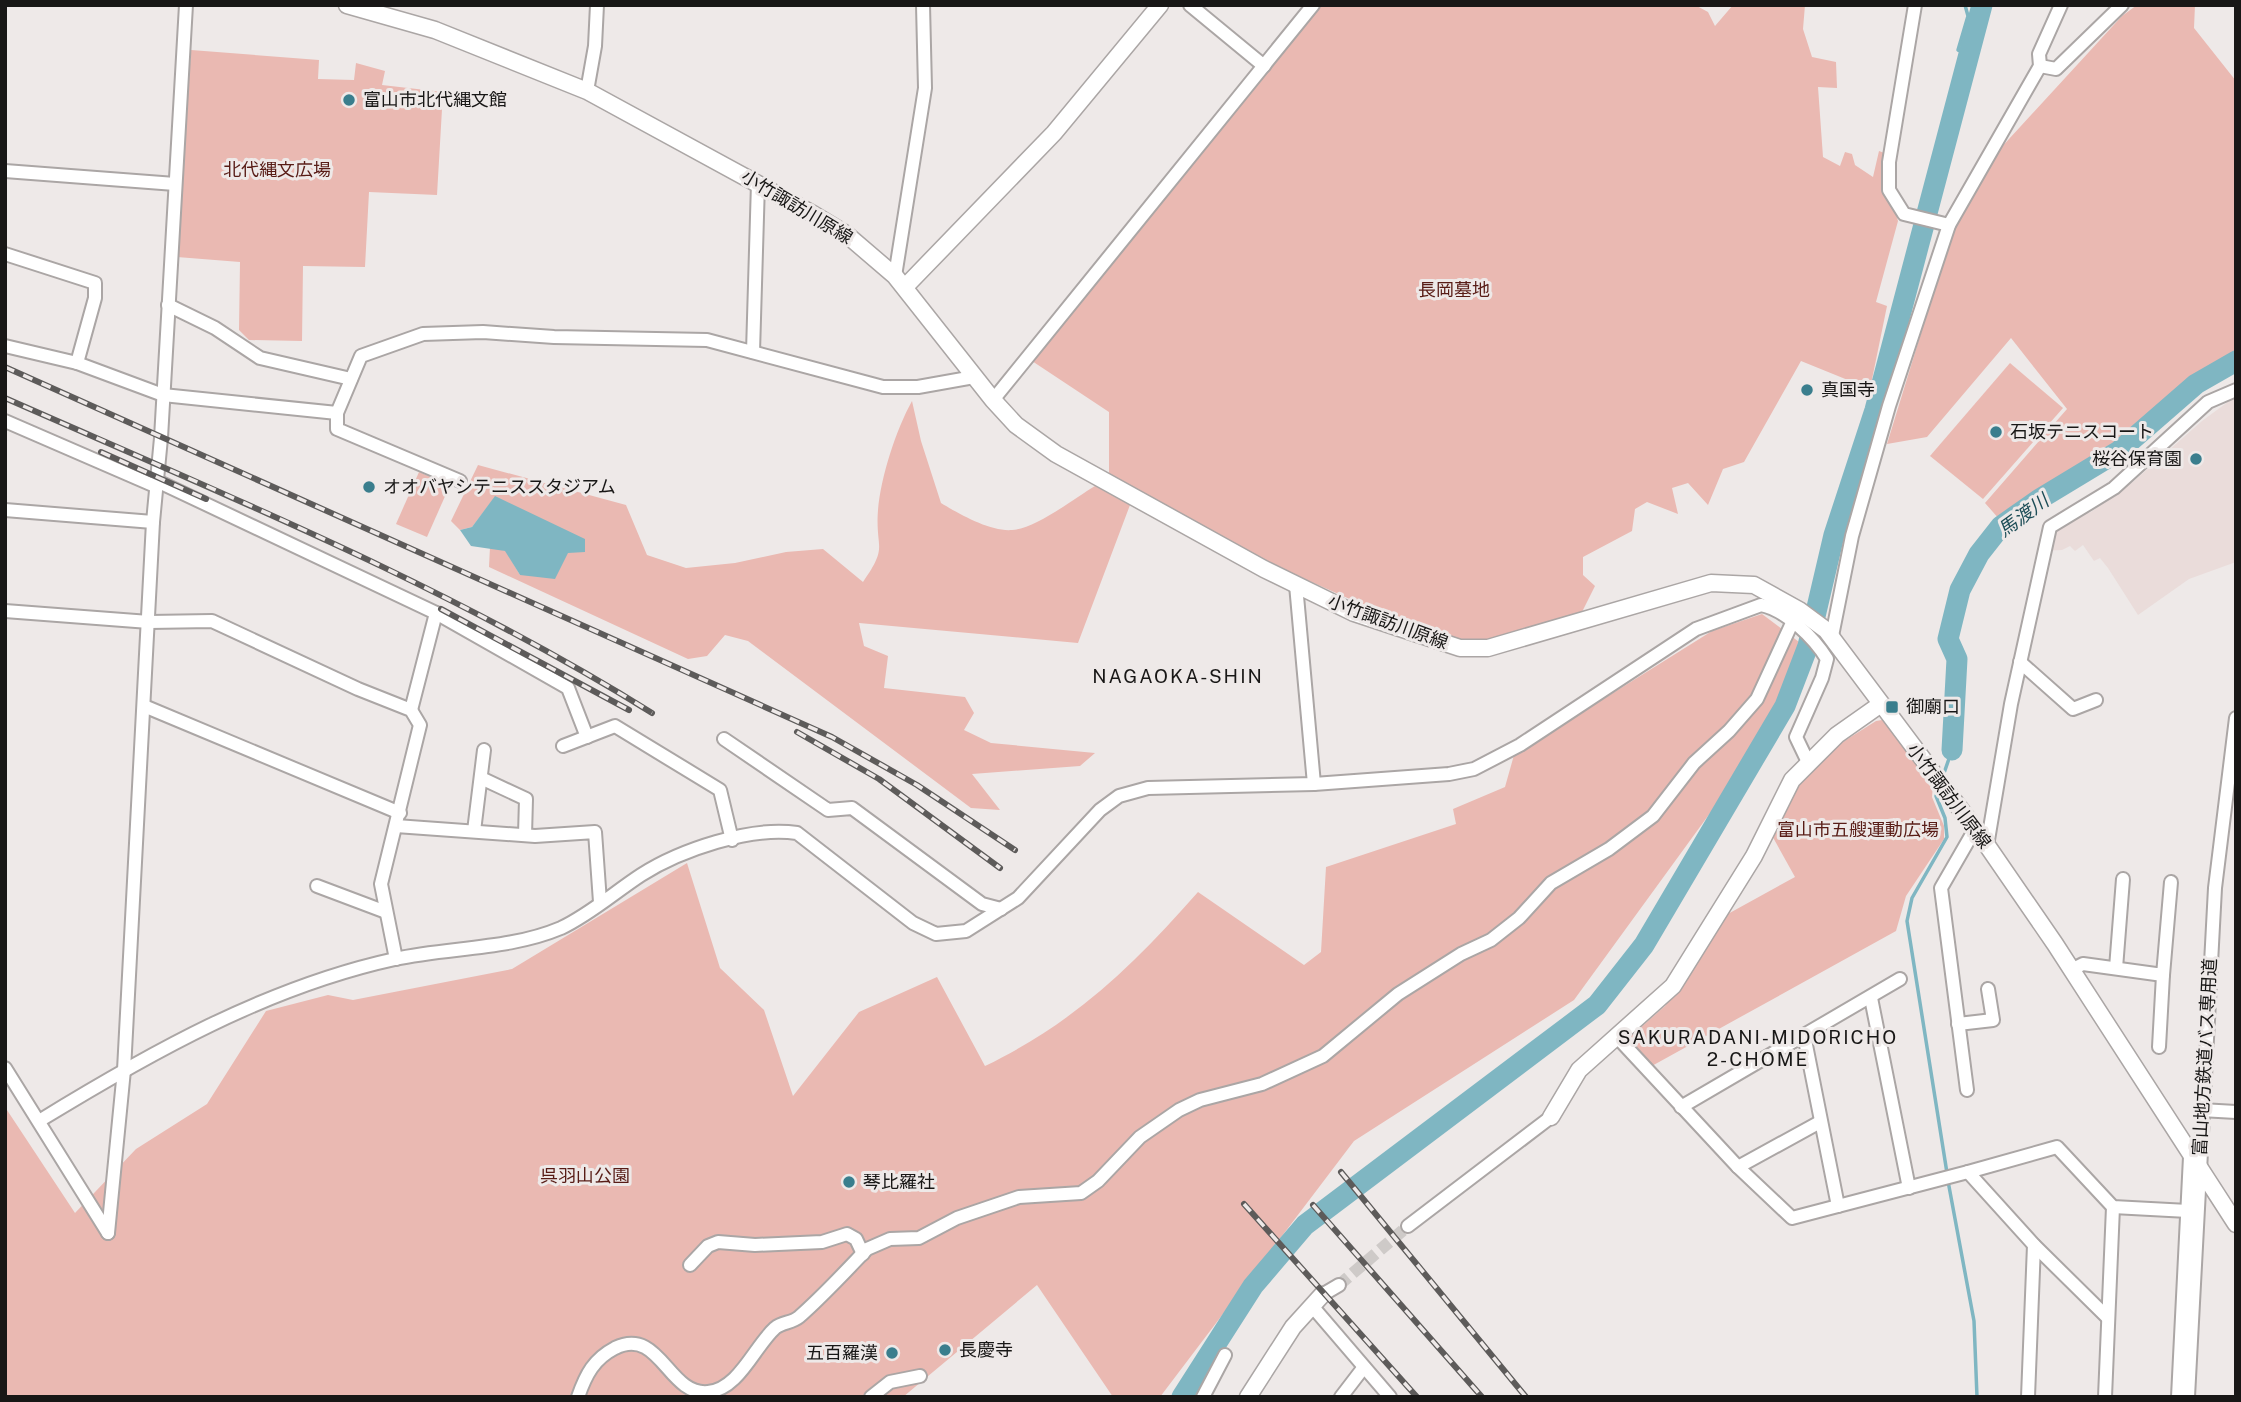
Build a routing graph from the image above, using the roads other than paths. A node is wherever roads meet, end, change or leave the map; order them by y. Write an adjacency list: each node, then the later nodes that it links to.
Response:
1 (187, 5): 15 (street)
2 (347, 5): 13 (main road, 小竹諏訪川原線)
3 (597, 5): 13 (street)
4 (923, 5): 19 (street)
5 (1160, 5): 19 (main road)
6 (1190, 5): 11 (street)
7 (1312, 5): 11 (street)
8 (1914, 5): 17 (street)
9 (2061, 5): 12 (street)
10 (2122, 5): 12 (street)
11 (1264, 66): 28 (street)
12 (2040, 66): 17 (street)
13 (587, 91): 16 (main road, 小竹諏訪川原線)
14 (5, 171): 15 (street)
15 (175, 184): 20 (street)
16 (758, 184): 19 (main road, 小竹諏訪川原線); 22 (street)
17 (1950, 225): 40 (street)
18 (5, 254): 23 (street)
19 (900, 281): 24 (main road, 小竹諏訪川原線)
20 (168, 305): 25 (street); 27 (street)
21 (5, 346): 23 (street)
22 (753, 352): 24 (street); 25 (street)
23 (77, 363): 27 (street)
24 (974, 377): 28 (main road, 小竹諏訪川原線)
25 (351, 379): 29 (street)
26 (2236, 390): 41 (street)
27 (163, 396): 29 (street); 32 (street)
28 (993, 400): 35 (main road, 小竹諏訪川原線)
29 (337, 413): 31 (street)
30 (5, 421): 32 (street)
31 (460, 481)
32 (156, 483): 34 (street); 37 (street)
33 (5, 510): 34 (street)
34 (153, 522): 39 (street)
35 (1296, 584): 38 (main road, 小竹諏訪川原線); 53 (street)
36 (5, 611): 39 (street)
37 (436, 613): 45 (street); 47 (street)
38 (1796, 616): 40 (main road, 小竹諏訪川原線); 51 (street); 53 (street); 96 (street)
39 (149, 622): 44 (street); 45 (street)
40 (1829, 633): 43 (main road, 小竹諏訪川原線)
41 (2020, 662): 42 (street); 59 (street)
42 (2095, 700)
43 (1881, 704): 51 (main road); 55 (main road, 小竹諏訪川原線)
44 (144, 706): 54 (street); 78 (street)
45 (411, 710): 54 (street)
46 (2236, 718): 81 (street, 富山地方鉄道バス専用道)
47 (587, 737): 49 (street); 58 (street)
48 (724, 739): 64 (street)
49 (563, 746)
50 (485, 750): 52 (street)
51 (1808, 762): 75 (main road)
52 (481, 778): 56 (street); 57 (street)
53 (1314, 784): 64 (street)
54 (398, 819): 56 (street); 65 (street)
55 (1975, 829): 59 (main road, 小竹諏訪川原線); 73 (street)
56 (474, 831): 57 (street)
57 (525, 835): 63 (street)
58 (732, 840): 63 (street); 64 (street)
59 (1987, 846): 68 (main road, 小竹諏訪川原線)
60 (2123, 879): 67 (street)
61 (2171, 882): 69 (street)
62 (317, 886): 65 (street)
63 (600, 902): 66 (street)
64 (1001, 909)
65 (386, 912): 66 (street)
66 (396, 959): 78 (street)
67 (2116, 968): 68 (street); 69 (street)
68 (2071, 970): 86 (main road, 小竹諏訪川原線)
69 (2163, 975): 76 (street)
70 (1900, 979): 72 (street)
71 (1988, 989): 73 (street)
72 (1871, 998): 74 (street); 89 (street)
73 (1958, 1024): 79 (street)
74 (1804, 1035): 80 (street); 85 (street)
75 (1618, 1038): 80 (street); 83 (main road)
76 (2159, 1047)
77 (5, 1068): 84 (street)
78 (124, 1070): 84 (street); 84 (street)
79 (1967, 1090)
80 (1681, 1107): 87 (street)
81 (2201, 1110): 82 (street); 86 (street, 富山地方鉄道バス専用道)
82 (2236, 1112)
83 (1551, 1117): 94 (street)
84 (39, 1121)
85 (1820, 1122): 87 (street); 90 (street)
86 (2194, 1161): 92 (street); 93 (main road, 小竹諏訪川原線); 114 (street, 富山地方鉄道バス専用道)
87 (1738, 1167): 90 (street)
88 (1968, 1172): 89 (street); 91 (street); 95 (street)
89 (1909, 1188): 90 (street)
90 (1838, 1206)
91 (2113, 1206): 92 (street); 100 (street)
92 (2188, 1211): 113 (street)
93 (2236, 1224)
94 (1408, 1226)
95 (2034, 1245): 100 (street); 111 (street)
96 (863, 1254): 97 (street); 104 (street)
97 (690, 1265)
98 (1339, 1285): 99 (street)
99 (1317, 1301): 102 (street); 108 (main road)
100 (2108, 1318): 112 (street)
101 (1225, 1355): 107 (street)
102 (1364, 1367): 109 (street); 110 (street)
103 (920, 1376): 106 (street)
104 (724, 1392): 105 (street)
105 (578, 1397)
106 (871, 1397)
107 (1203, 1397)
108 (1248, 1397)
109 (1341, 1397)
110 (1390, 1397)
111 (2028, 1397)
112 (2105, 1397)
113 (2178, 1397)
114 (2188, 1397)

